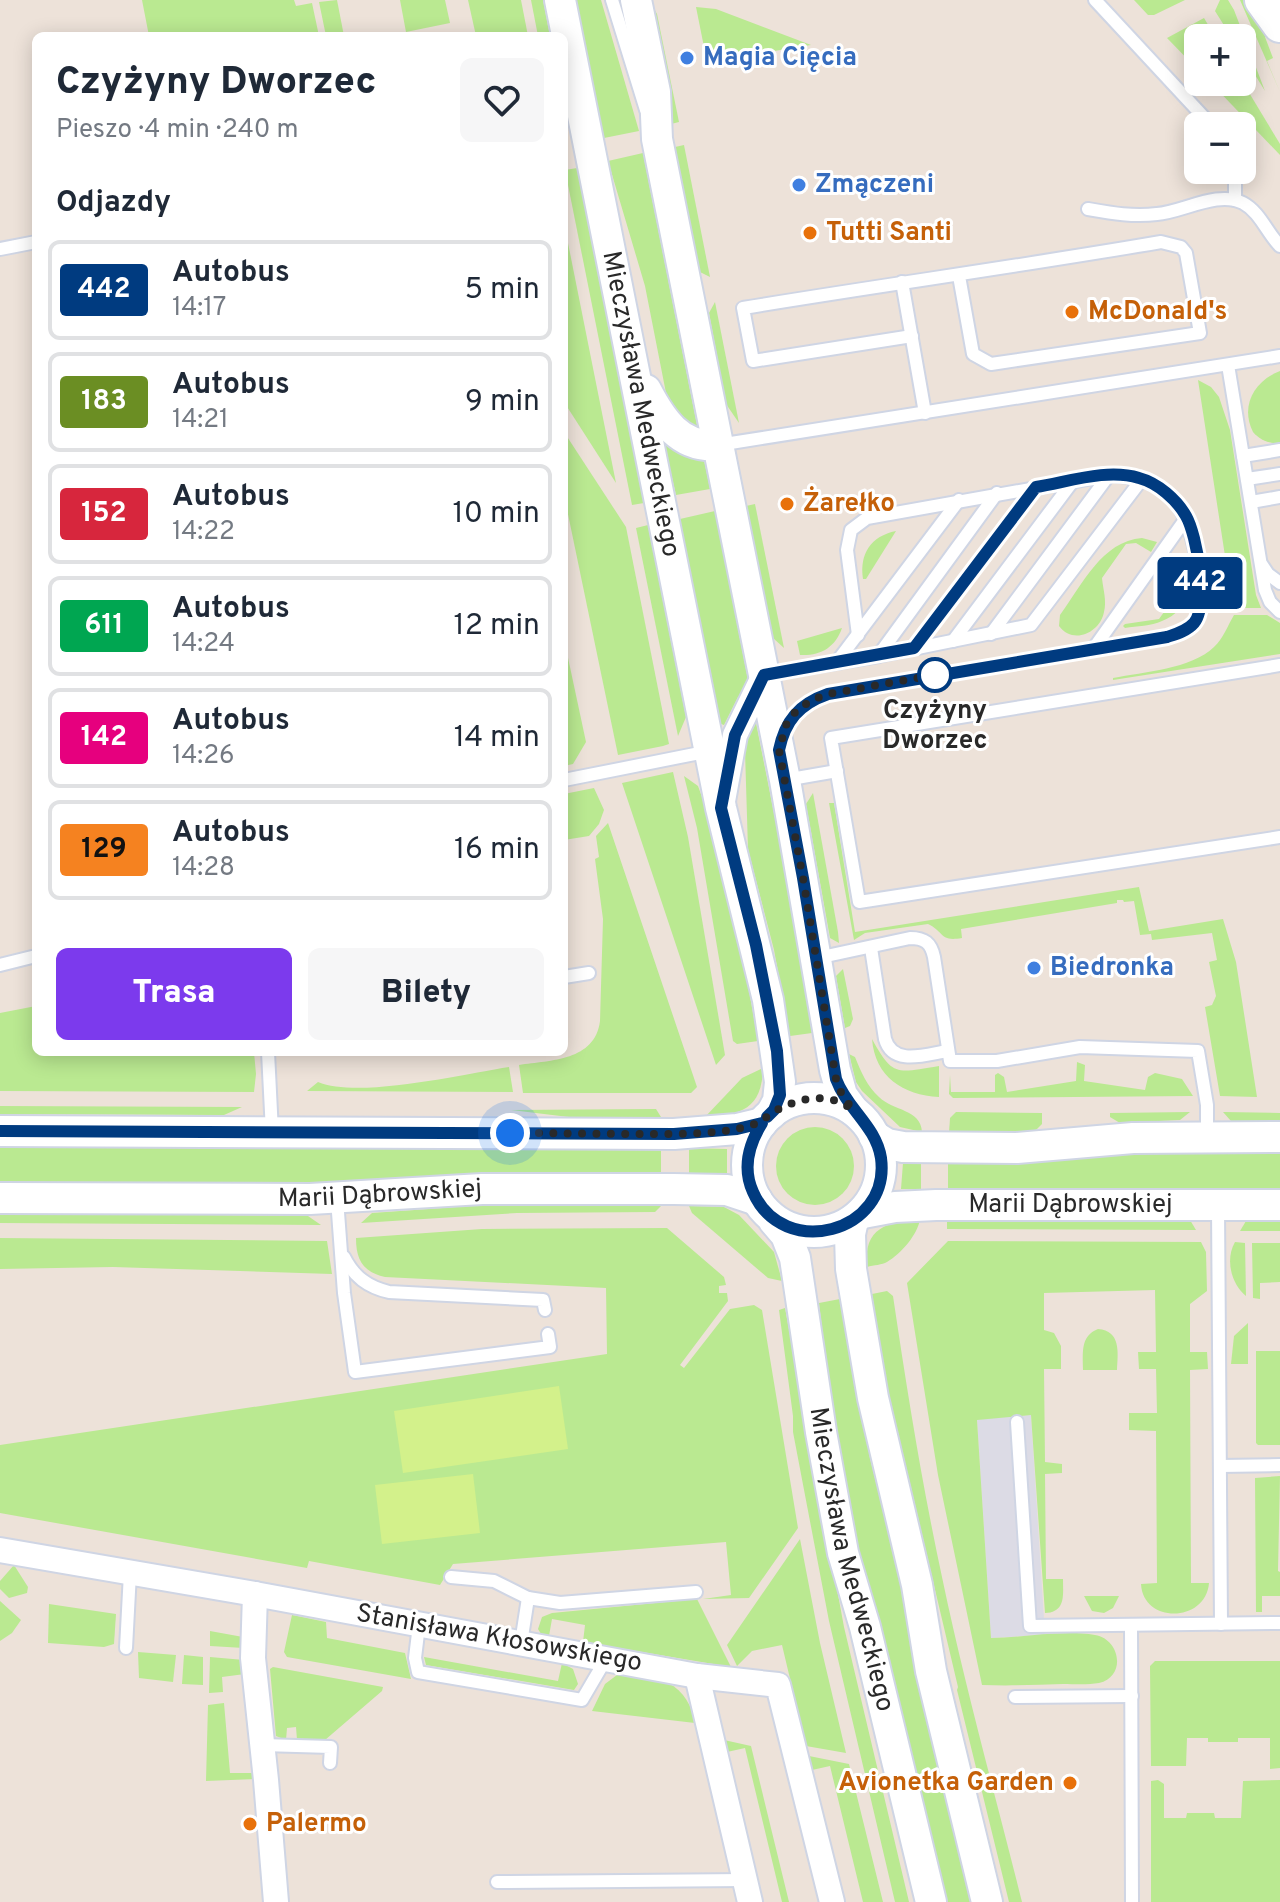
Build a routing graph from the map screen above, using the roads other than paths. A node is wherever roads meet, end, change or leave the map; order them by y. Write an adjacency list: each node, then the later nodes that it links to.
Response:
1 (560, 0): 7 (street, Mieczysława Medweckiego)
2 (612, 0): 10 (lane)
3 (636, 0): 10 (street)
4 (1095, 0): 9 (lane)
5 (1262, 0): 6 (main road)
6 (1280, 25)
7 (566, 32)
8 (568, 40): 22 (street, Mieczysława Medweckiego)
9 (1199, 112)
10 (657, 139): 24 (street)
11 (1235, 184): 12 (lane)
12 (1235, 200): 13 (lane); 15 (lane)
13 (1088, 209)
14 (32, 243): 16 (lane)
15 (1280, 246)
16 (0, 249)
17 (959, 276): 17 (lane); 18 (lane)
18 (902, 282): 19 (lane); 19 (lane)
19 (912, 336): 23 (lane)
20 (1279, 357): 21 (lane)
21 (1228, 365): 23 (lane); 26 (lane)
22 (633, 367): 24 (street); 51 (street, Mieczysława Medweckiego)
23 (925, 413): 24 (lane)
24 (718, 445): 49 (street)
25 (1280, 450): 26 (lane)
26 (1243, 456): 30 (lane)
27 (1280, 474): 30 (lane)
28 (1109, 475): 29 (lane); 31 (lane); 41 (lane)
29 (1142, 479): 37 (lane); 41 (lane)
30 (1247, 479): 36 (lane)
31 (1073, 481): 32 (lane); 43 (lane)
32 (1036, 487): 33 (lane); 44 (lane)
33 (997, 493): 35 (lane); 46 (lane)
34 (1280, 497): 36 (lane)
35 (959, 500): 42 (lane); 42 (lane)
36 (1251, 502): 38 (lane)
37 (1187, 517): 45 (lane); 45 (lane)
38 (1261, 562): 39 (lane); 40 (lane)
39 (1276, 579)
40 (1280, 612)
41 (991, 634): 43 (lane)
42 (858, 635): 47 (lane)
43 (953, 641): 44 (lane)
44 (914, 648): 46 (lane)
45 (1094, 648): 50 (lane)
46 (878, 656): 47 (lane)
47 (836, 663): 49 (lane)
48 (1280, 665): 52 (lane)
49 (764, 675): 50 (street); 55 (street, Mieczysława Medweckiego)
50 (779, 750): 54 (street)
51 (710, 751): 53 (lane); 55 (street, Mieczysława Medweckiego)
52 (837, 771): 54 (lane); 56 (lane)
53 (568, 779)
54 (785, 780): 59 (street)
55 (721, 808): 66 (street, Mieczysława Medweckiego)
56 (1280, 837)
57 (871, 948): 59 (lane); 63 (lane); 63 (lane)
58 (32, 957): 60 (lane)
59 (817, 958): 65 (street)
60 (0, 965)
61 (589, 973): 62 (lane)
62 (568, 976)
63 (948, 1051): 70 (lane)
64 (268, 1056): 68 (lane)
65 (853, 1110): 66 (street); 69 (street)
66 (766, 1118): 68 (street); 76 (street)
67 (0, 1131): 68 (street)
68 (272, 1132)
69 (874, 1136): 70 (street); 77 (street)
70 (1207, 1137): 71 (street)
71 (1280, 1137)
72 (0, 1198): 73 (street, Marii Dąbrowskiej)
73 (337, 1199): 76 (street, Marii Dąbrowskiej); 78 (lane)
74 (1218, 1205): 75 (street, Marii Dąbrowskiej); 77 (street, Marii Dąbrowskiej); 83 (lane)
75 (1280, 1205)
76 (765, 1211): 77 (street); 106 (street, Mieczysława Medweckiego)
77 (858, 1217): 107 (street, Mieczysława Medweckiego)
78 (342, 1254): 79 (lane); 80 (lane)
79 (545, 1310)
80 (548, 1334)
81 (1017, 1422): 93 (lane)
82 (1280, 1465): 83 (lane)
83 (1220, 1466): 91 (lane)
84 (0, 1550): 85 (street, Stanisława Kłosowskiego)
85 (130, 1573): 88 (street, Stanisława Kłosowskiego); 95 (lane)
86 (451, 1577): 89 (lane)
87 (696, 1592): 89 (lane)
88 (255, 1594): 92 (street, Stanisława Kłosowskiego); 100 (street)
89 (528, 1598): 94 (lane)
90 (1280, 1623): 91 (lane)
91 (1221, 1624): 93 (lane)
92 (419, 1625): 94 (street, Stanisława Kłosowskiego); 96 (lane)
93 (1131, 1626): 98 (lane)
94 (521, 1643): 96 (street, Stanisława Kłosowskiego)
95 (126, 1648)
96 (606, 1659): 97 (street, Stanisława Kłosowskiego)
97 (697, 1676): 103 (street); 105 (street, Stanisława Kłosowskiego)
98 (1132, 1696): 99 (lane); 108 (lane)
99 (1015, 1697)
100 (262, 1745): 101 (lane); 104 (street)
101 (330, 1763)
102 (497, 1882): 103 (lane)
103 (748, 1891)
104 (276, 1902)
105 (832, 1902)
106 (931, 1902)
107 (987, 1902)
108 (1132, 1902)

